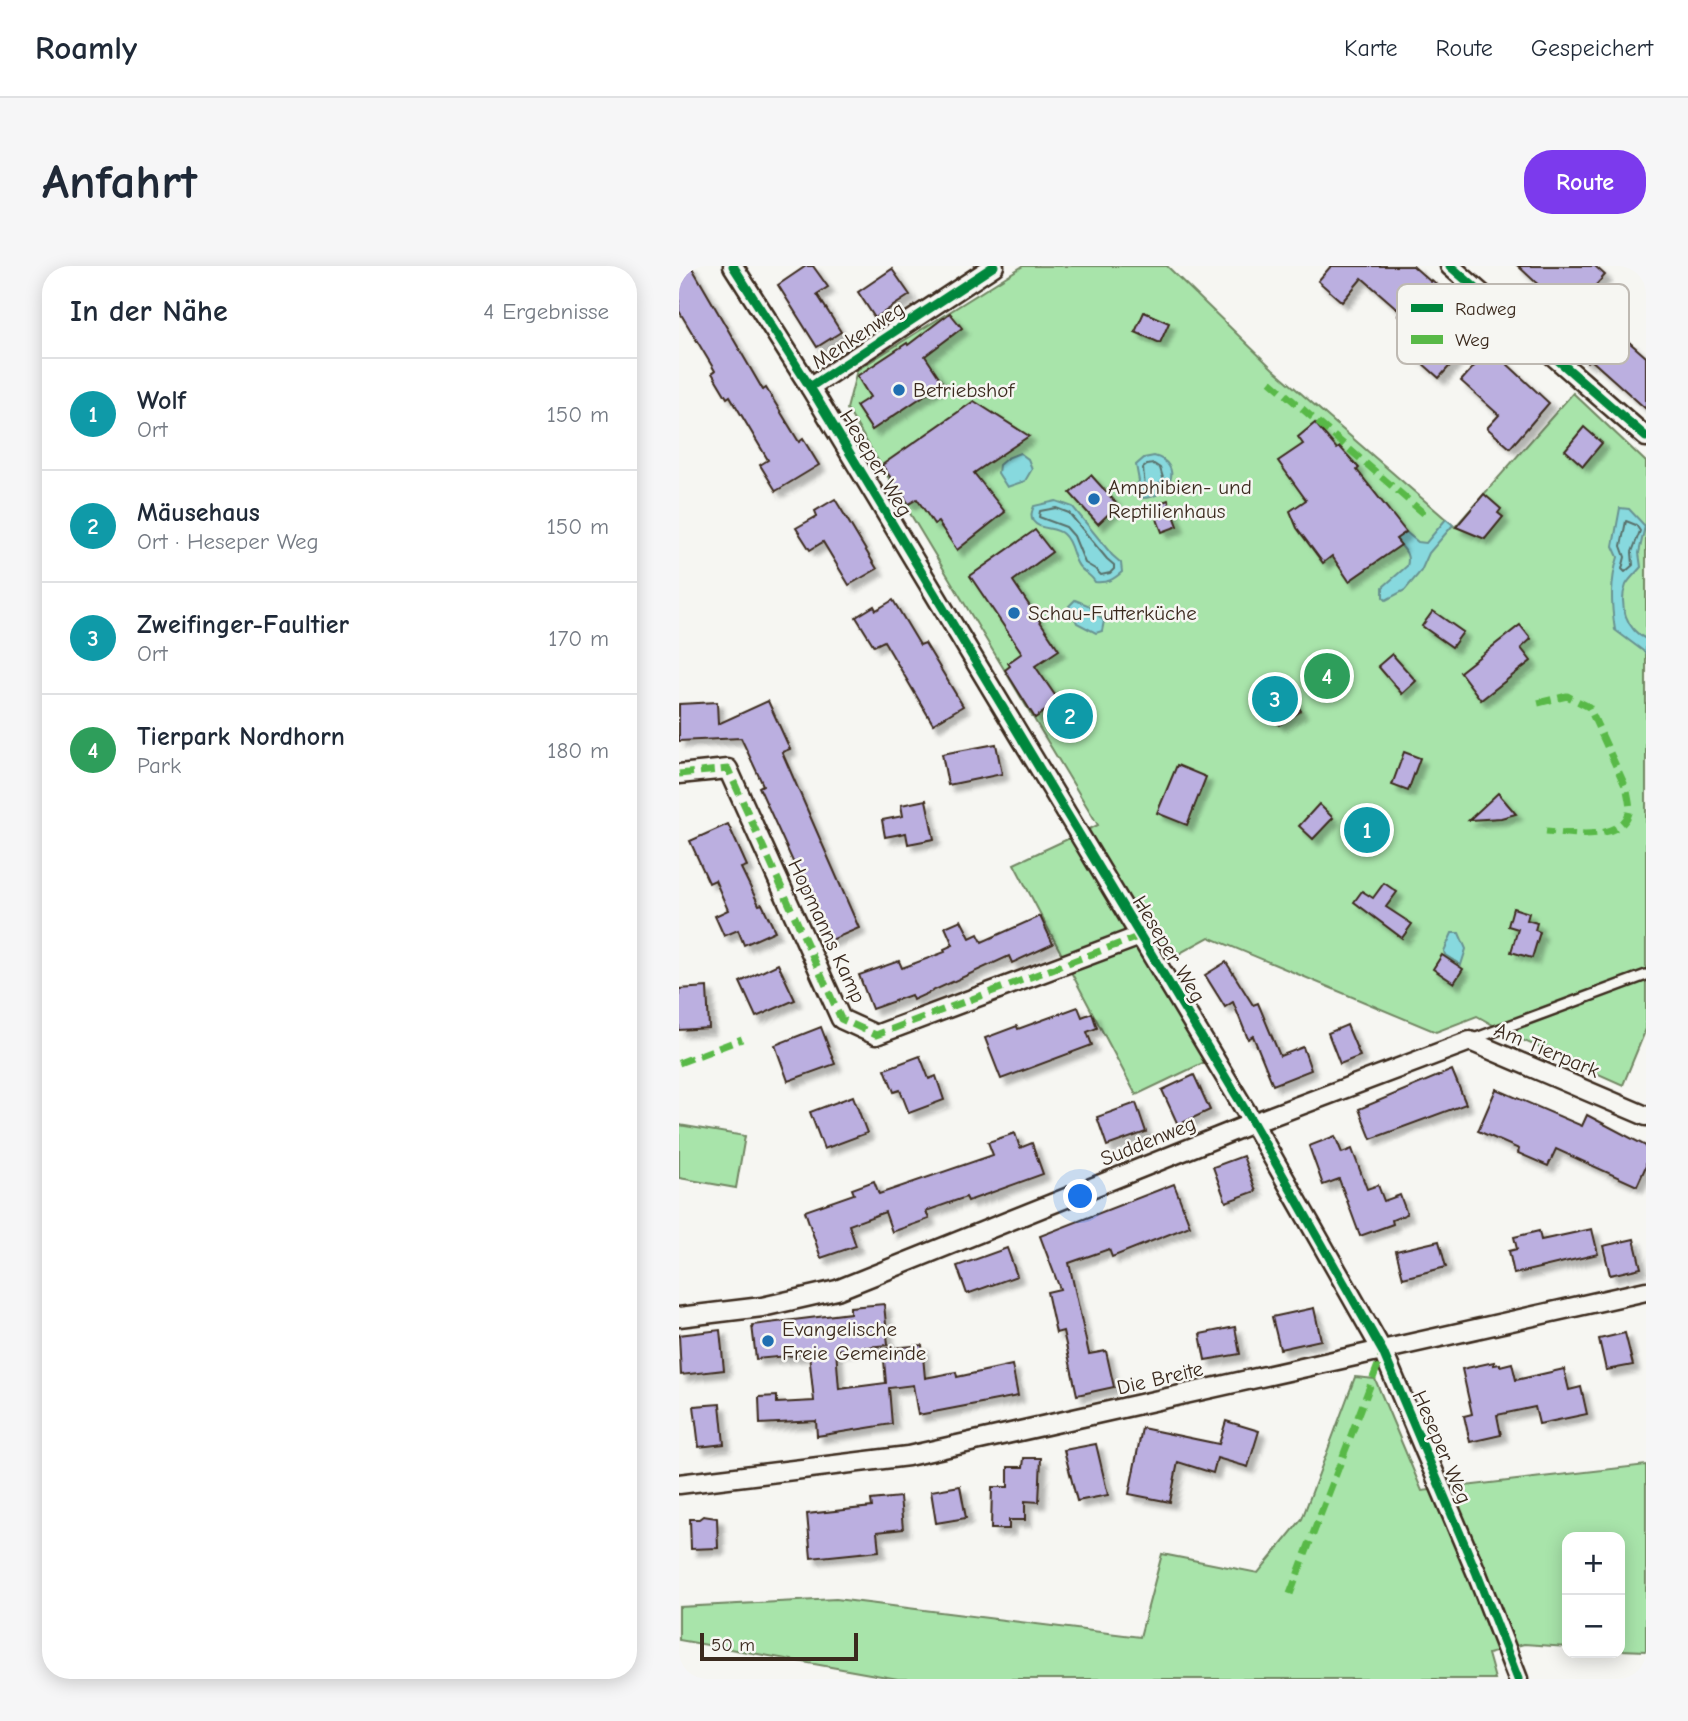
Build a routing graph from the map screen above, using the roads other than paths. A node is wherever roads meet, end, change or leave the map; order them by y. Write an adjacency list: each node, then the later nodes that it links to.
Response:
1 (733, 266): 6 (street, Heseper Weg)
2 (994, 266): 6 (street, Menkenweg)
3 (1450, 266): 4 (street)
4 (1471, 284)
5 (1562, 364): 7 (street)
6 (810, 387): 9 (street, Heseper Weg)
7 (1646, 437)
8 (679, 775): 9 (street, Hopmanns Kamp)
9 (1140, 936): 13 (street, Heseper Weg)
10 (1646, 975): 11 (lane)
11 (1470, 1041): 12 (street, Am Tierpark); 13 (street, Suddenweg)
12 (1646, 1116)
13 (1253, 1123): 15 (street, Suddenweg); 16 (street, Heseper Weg)
14 (1646, 1292): 16 (street, Die Breite)
15 (679, 1317)
16 (1383, 1352): 17 (street, Die Breite); 18 (street, Heseper Weg)
17 (679, 1484)
18 (1518, 1679)

